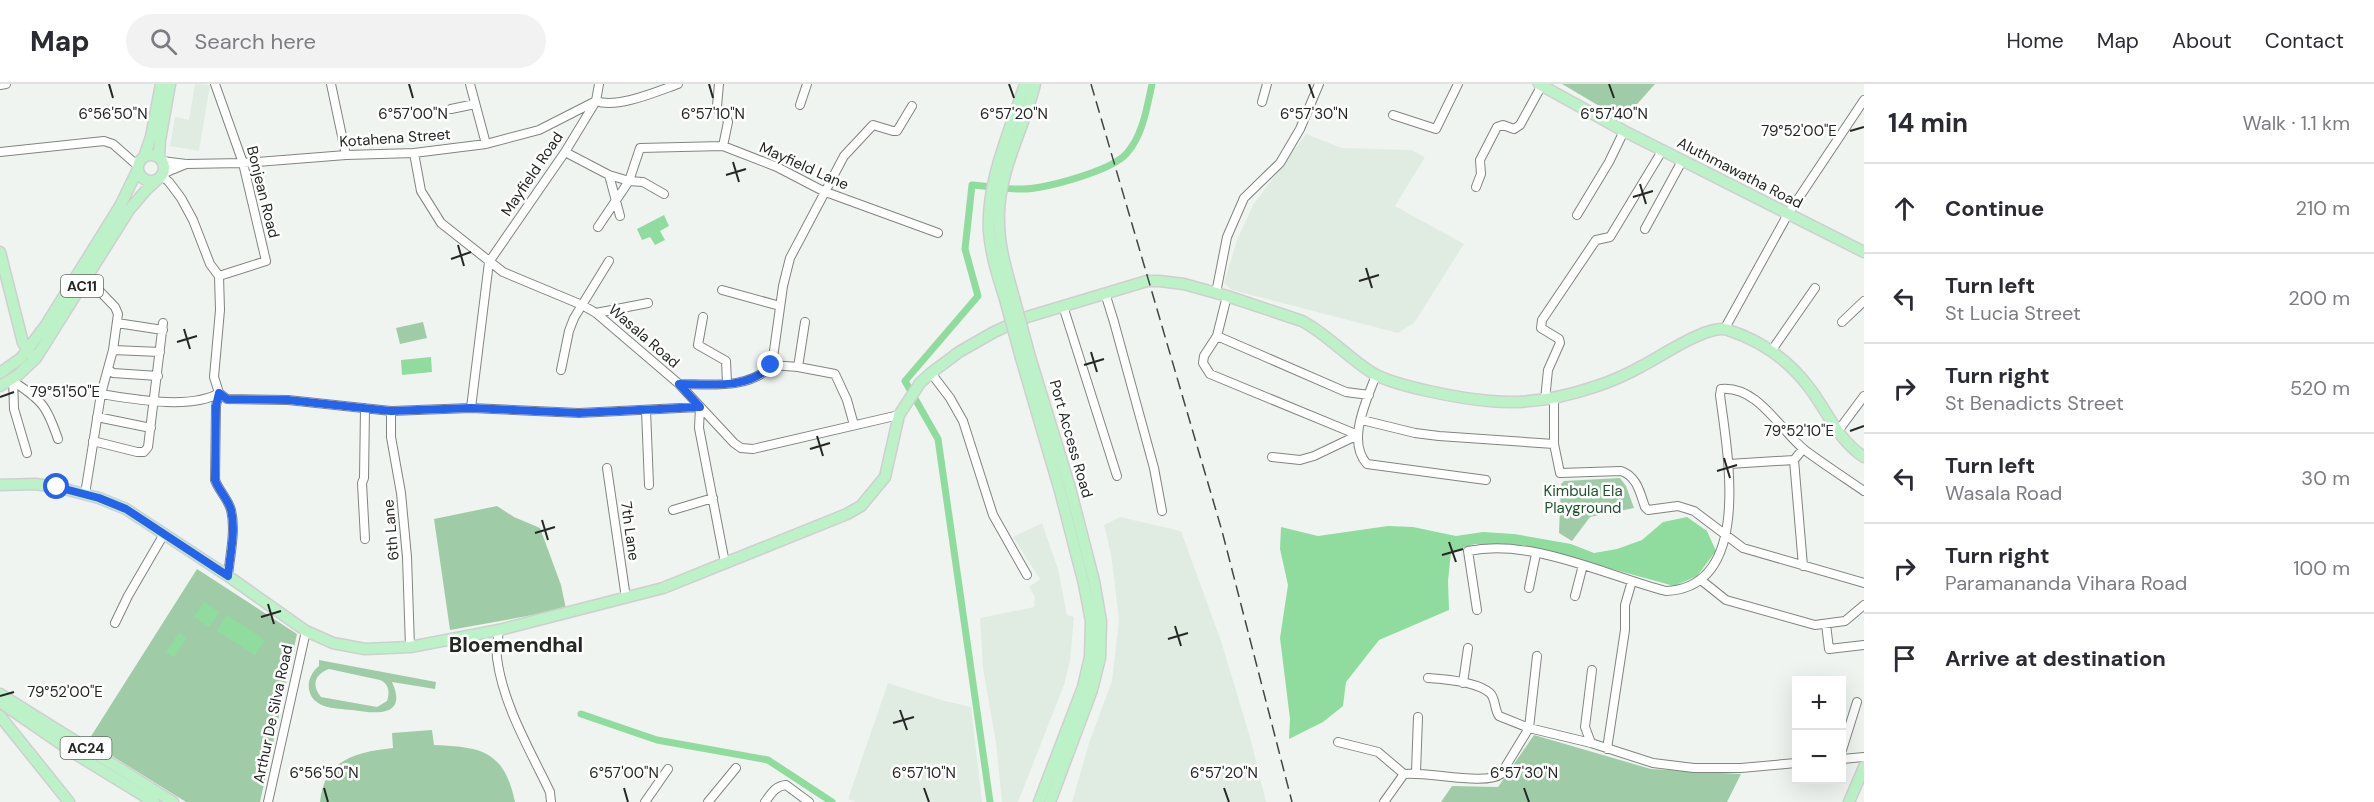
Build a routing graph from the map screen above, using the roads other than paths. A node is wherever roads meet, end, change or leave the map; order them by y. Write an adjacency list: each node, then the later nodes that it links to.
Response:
1 (6, 84): 16 (street)
2 (161, 84): 37 (main road, AC11)
3 (170, 84): 34 (main road)
4 (215, 84): 36 (street, Bonjean Road)
5 (331, 84): 33 (street)
6 (470, 84): 21 (street)
7 (599, 84): 18 (street)
8 (678, 84): 18 (street)
9 (719, 84): 28 (street)
10 (807, 84): 22 (street)
11 (1025, 84): 39 (main road, Port Access Road)
12 (1035, 84): 39 (main road, Port Access Road)
13 (1267, 84): 20 (street)
14 (1319, 84): 62 (street)
15 (1458, 84): 25 (street)
16 (0, 85)
17 (1541, 85): 26 (main road, Aluthmawatha Road); 43 (street)
18 (596, 100): 27 (street, Kotahena Street); 31 (street, Mayfield Road)
19 (1864, 100): 47 (street)
20 (1262, 102)
21 (475, 104): 24 (street); 27 (street)
22 (800, 105)
23 (912, 106): 44 (street)
24 (451, 108)
25 (1393, 115)
26 (1624, 131): 29 (main road, Aluthmawatha Road); 48 (street)
27 (486, 144): 32 (street, Kotahena Street)
28 (723, 146): 42 (street); 44 (street, Mayfield Lane)
29 (1662, 151): 35 (main road, Aluthmawatha Road); 99 (street)
30 (0, 152): 37 (street)
31 (565, 152): 40 (street); 56 (street, Mayfield Road)
32 (414, 153): 33 (street, Kotahena Street); 56 (street, Wasala Road)
33 (346, 155): 36 (street, Kotahena Street)
34 (161, 159): 37 (main road); 38 (street, Kotahena Street); 41 (main road)
35 (1682, 161): 47 (main road, Aluthmawatha Road); 51 (street)
36 (243, 163): 38 (street, Kotahena Street); 57 (street, Bonjean Road)
37 (140, 164): 41 (main road); 76 (main road, AC11)
38 (186, 164): 41 (street, Kotahena Street)
39 (1004, 165): 81 (main road, Port Access Road, bridge)
40 (609, 175): 42 (street); 46 (street)
41 (161, 176): 57 (street); 58 (main road, AC11)
42 (629, 181): 45 (street); 46 (street)
43 (1476, 188)
44 (823, 191): 52 (street, Mayfield Lane); 66 (street)
45 (664, 194)
46 (615, 201): 49 (street); 50 (street)
47 (1788, 214): 54 (main road, Aluthmawatha Road); 74 (street)
48 (1577, 215)
49 (620, 216)
50 (598, 227)
51 (1645, 229)
52 (938, 233)
53 (0, 252): 70 (main road)
54 (1864, 252)
55 (609, 261): 65 (street)
56 (489, 262): 65 (street, Wasala Road); 103 (street)
57 (219, 276): 96 (street)
58 (87, 278): 73 (street); 76 (main road, AC11)
59 (1815, 288): 78 (street)
60 (722, 290): 66 (street)
61 (1104, 293): 62 (main road); 67 (main road); 131 (street)
62 (1222, 294): 75 (street); 89 (main road)
63 (1864, 301): 72 (street)
64 (648, 303): 68 (street)
65 (582, 305): 68 (street, Wasala Road); 86 (street)
66 (780, 306): 83 (street)
67 (1063, 306): 88 (main road); 123 (street)
68 (596, 313): 93 (street, Wasala Road)
69 (703, 317): 92 (street)
70 (18, 320): 76 (main road); 79 (main road)
71 (805, 322): 84 (street)
72 (1842, 322)
73 (117, 323): 77 (street); 80 (street)
74 (1725, 328): 78 (main road); 99 (main road)
75 (1218, 336): 97 (street); 112 (street)
76 (41, 343): 79 (main road, AC11); 82 (main road, AC11)
77 (113, 350): 80 (street); 85 (street)
78 (1772, 350): 111 (main road)
79 (27, 351): 82 (main road); 87 (main road, AC11)
80 (160, 352): 90 (street)
81 (1026, 357): 187 (main road, Port Access Road); 188 (main road, Port Access Road)
82 (36, 358): 91 (main road, AC11)
83 (771, 365): 84 (street); 92 (street)
84 (798, 367): 109 (street)
85 (108, 369): 90 (street); 95 (street)
86 (561, 370)
87 (0, 373)
88 (931, 373): 106 (main road); 139 (street)
89 (1376, 375): 97 (street); 99 (main road)
90 (158, 376): 100 (street)
91 (14, 380): 94 (main road, AC11); 113 (street); 117 (street)
92 (726, 383): 93 (street)
93 (679, 384): 101 (street, Wasala Road)
94 (0, 386)
95 (101, 393): 100 (street); 107 (street)
96 (219, 393): 100 (street); 102 (street); 140 (street)
97 (1369, 395): 108 (street)
98 (1864, 396): 111 (street)
99 (1550, 400): 115 (street)
100 (154, 402): 110 (street)
101 (700, 407): 104 (street); 109 (street, Wasala Road); 129 (street)
102 (365, 408): 105 (street); 134 (street)
103 (471, 408): 104 (street); 105 (street)
104 (646, 410): 126 (street)
105 (391, 411): 154 (street, 6th Lane)
106 (902, 411): 109 (street, Wasala Road); 136 (main road)
107 (97, 417): 110 (street); 114 (street)
108 (1362, 420): 112 (street); 115 (street)
109 (854, 425)
110 (151, 428): 114 (street)
111 (1838, 431): 119 (main road)
112 (1358, 435): 118 (street); 124 (street)
113 (58, 439)
114 (93, 441): 128 (street)
115 (1554, 444): 133 (street)
116 (1803, 449): 120 (street); 121 (street); 127 (street)
117 (27, 453)
118 (1272, 457)
119 (1864, 457)
120 (1794, 460): 121 (street); 138 (street)
121 (1729, 464): 133 (street)
122 (607, 468): 146 (street, 7th Lane)
123 (1117, 476)
124 (1486, 480)
125 (0, 485): 128 (main road)
126 (649, 485)
127 (1864, 491)
128 (85, 494): 132 (main road)
129 (713, 498): 130 (street); 136 (street)
130 (673, 510)
131 (1162, 511)
132 (164, 534): 140 (main road); 149 (street)
133 (1726, 536): 138 (street); 141 (street)
134 (365, 539)
135 (1536, 554): 137 (street); 144 (street); 148 (street)
136 (725, 563): 146 (main road)
137 (1583, 565): 142 (street); 145 (street)
138 (1803, 566): 143 (street)
139 (1027, 575)
140 (228, 576): 152 (main road)
141 (1701, 580): 142 (street); 150 (street)
142 (1632, 581): 169 (street)
143 (1864, 583)
144 (1529, 588)
145 (1575, 596)
146 (626, 598): 151 (main road)
147 (1864, 604): 150 (street)
148 (1477, 610)
149 (115, 623)
150 (1826, 624): 153 (street)
151 (499, 630): 154 (main road); 182 (street)
152 (306, 631): 154 (main road); 181 (street, Arthur De Silva Road)
153 (1864, 645)
154 (410, 647)
155 (1468, 648): 159 (street)
156 (1537, 656): 165 (street)
157 (1592, 670): 168 (street)
158 (1428, 678): 159 (street)
159 (1463, 682): 165 (street)
160 (0, 694): 178 (main road, AC24)
161 (0, 702): 180 (main road, AC24)
162 (1857, 702): 166 (street)
163 (0, 716): 179 (main road)
164 (1418, 717): 176 (street)
165 (1529, 728): 168 (street); 176 (street)
166 (1846, 737)
167 (1338, 742): 177 (street)
168 (1591, 743): 169 (street)
169 (1607, 749): 172 (street)
170 (1864, 757): 171 (street)
171 (1846, 759)
172 (1792, 763)
173 (1864, 767): 190 (main road)
174 (736, 768): 184 (street)
175 (668, 770): 183 (street)
176 (1416, 772): 177 (street)
177 (1404, 774): 189 (street)
178 (167, 801)
179 (69, 802)
180 (154, 802)
181 (268, 802)
182 (550, 802)
183 (645, 802)
184 (708, 802)
185 (765, 802): 186 (street)
186 (809, 802)
187 (1040, 802)
188 (1050, 802)
189 (1384, 802)
190 (1849, 802)

